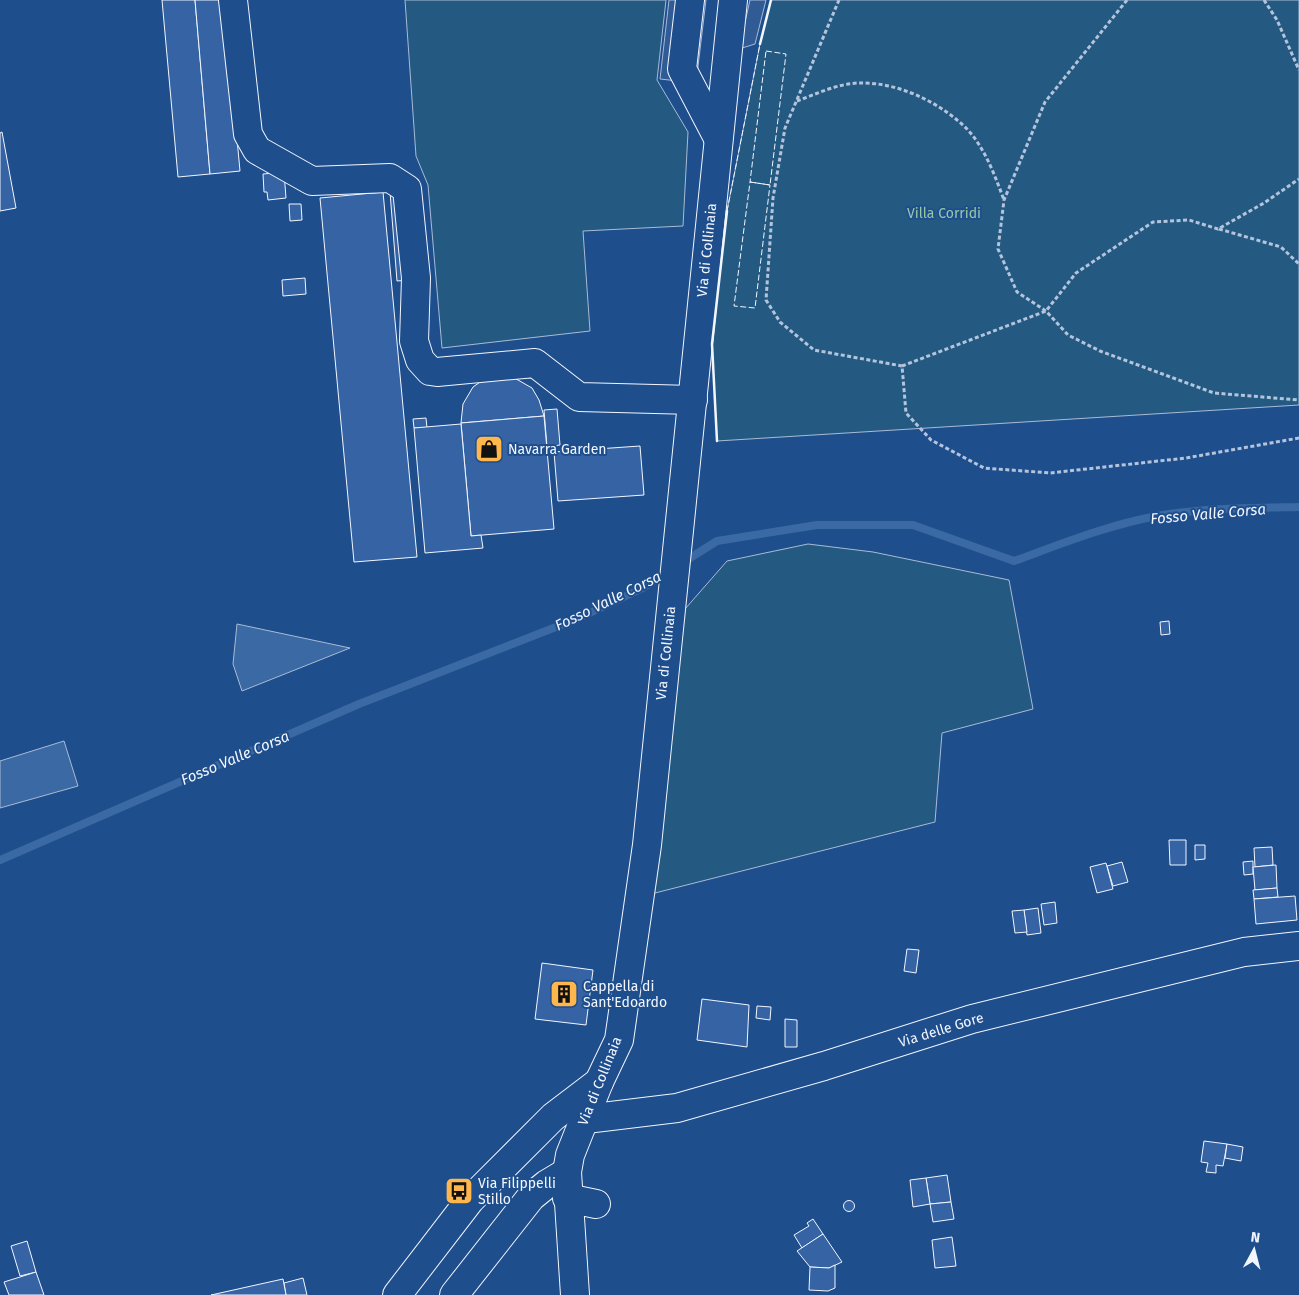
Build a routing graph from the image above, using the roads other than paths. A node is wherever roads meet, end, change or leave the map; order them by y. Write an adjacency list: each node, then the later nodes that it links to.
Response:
1 (233, 0): 5 (street)
2 (690, 0): 4 (street)
3 (733, 0): 4 (street, Via di Collinaia)
4 (718, 138): 5 (street, Via di Collinaia)
5 (693, 400): 7 (street, Via di Collinaia)
6 (1299, 946): 8 (street, Via delle Gore)
7 (599, 1082): 8 (street, Via di Collinaia); 11 (street)
8 (586, 1119): 9 (street, Via di Collinaia)
9 (567, 1185): 10 (street); 12 (street); 13 (street, Via di Collinaia)
10 (596, 1204)
11 (397, 1295)
12 (454, 1295)
13 (574, 1295)

